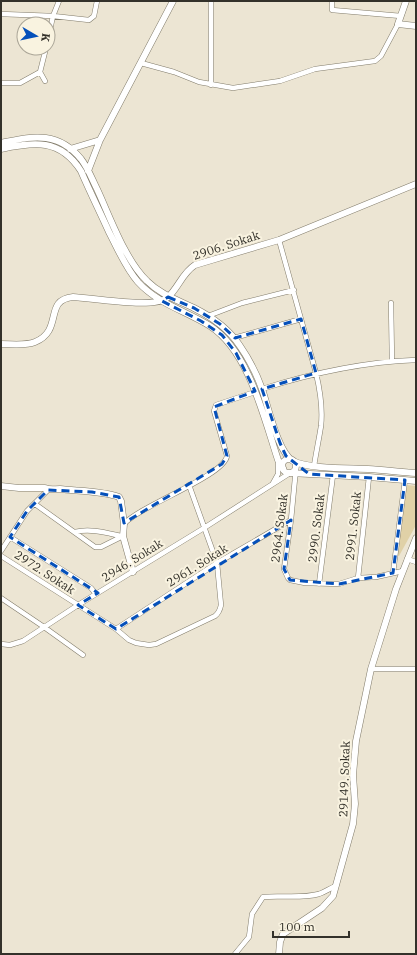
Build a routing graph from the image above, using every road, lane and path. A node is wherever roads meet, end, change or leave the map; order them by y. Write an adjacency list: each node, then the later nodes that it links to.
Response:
1 (59, 1): 8 (street)
2 (97, 1): 9 (street)
3 (173, 1): 14 (street)
4 (211, 1): 18 (street)
5 (332, 1): 10 (street)
6 (406, 1): 10 (street)
7 (1, 14): 8 (street)
8 (53, 16)
9 (56, 16)
10 (401, 16): 11 (street)
11 (398, 24): 12 (street); 18 (street)
12 (416, 26)
13 (44, 56): 15 (street)
14 (141, 63): 18 (street); 19 (street)
15 (40, 72): 16 (street); 17 (street)
16 (45, 81)
17 (1, 83)
18 (211, 85)
19 (100, 140): 22 (street); 23 (street)
20 (1, 143): 22 (street)
21 (1, 149): 24 (street)
22 (70, 149): 23 (street)
23 (89, 172): 24 (street); 28 (street)
24 (83, 177): 29 (street)
25 (416, 184): 26 (street, 2906. Sokak)
26 (279, 240): 27 (street); 28 (street, 2906. Sokak)
27 (294, 290): 31 (street); 32 (street)
28 (168, 297): 29 (street, 2906. Sokak); 31 (street)
29 (162, 301): 34 (street); 39 (street)
30 (391, 303): 36 (street)
31 (208, 316): 33 (street)
32 (301, 319): 33 (street); 37 (street)
33 (234, 338): 38 (street)
34 (1, 344)
35 (416, 360): 36 (street)
36 (392, 361): 37 (street)
37 (316, 373): 38 (street); 42 (street)
38 (262, 389): 41 (street)
39 (255, 392): 40 (street); 53 (street)
40 (278, 460): 43 (street); 46 (street)
41 (293, 461): 42 (street); 43 (street); 44 (street)
42 (314, 466): 45 (street)
43 (283, 468): 44 (street); 46 (street)
44 (294, 471): 47 (street); 51 (street, 2946. Sokak); 56 (street, 2964. Sokak)
45 (416, 473)
46 (278, 474): 51 (street)
47 (333, 475): 48 (street); 72 (street, 2990. Sokak)
48 (369, 477): 49 (street); 71 (street, 2991. Sokak)
49 (405, 480): 50 (street); 70 (street)
50 (416, 480)
51 (272, 484): 58 (street, 2946. Sokak)
52 (1, 486): 54 (street)
53 (189, 486): 57 (street); 58 (street, 2972. Sokak)
54 (48, 490): 55 (street); 57 (street)
55 (35, 504): 59 (street); 61 (street)
56 (291, 520): 67 (street, 2961. Sokak); 72 (street, 2964. Sokak)
57 (124, 524): 60 (street)
58 (204, 528): 67 (street, 2972. Sokak); 69 (street, 2946. Sokak)
59 (75, 532): 60 (street); 60 (street)
60 (123, 536): 69 (street)
61 (10, 537): 63 (street); 73 (street)
62 (416, 538): 65 (street, 29149. Sokak)
63 (1, 551)
64 (1, 556): 75 (street, 2972. Sokak)
65 (407, 559): 66 (street); 68 (street, 29149. Sokak)
66 (416, 562)
67 (217, 563): 77 (street, 2961. Sokak); 77 (street, 2972. Sokak)
68 (403, 571): 70 (street, 2964. Sokak); 80 (street, 29149. Sokak)
69 (133, 572): 73 (street, 2946. Sokak)
70 (393, 573): 71 (street, 2964. Sokak)
71 (358, 578): 72 (street, 2964. Sokak)
72 (319, 584)
73 (96, 594): 75 (street, 2946. Sokak)
74 (1, 598): 76 (street)
75 (78, 605): 76 (street, 2946. Sokak); 77 (street, 2972. Sokak)
76 (44, 627): 78 (street, 2946. Sokak); 79 (street)
77 (116, 629)
78 (1, 644)
79 (83, 655)
80 (371, 669): 81 (street); 82 (street, 29149. Sokak)
81 (416, 669)
82 (336, 886): 83 (street); 84 (street, 29149. Sokak)
83 (235, 954)
84 (279, 954)

